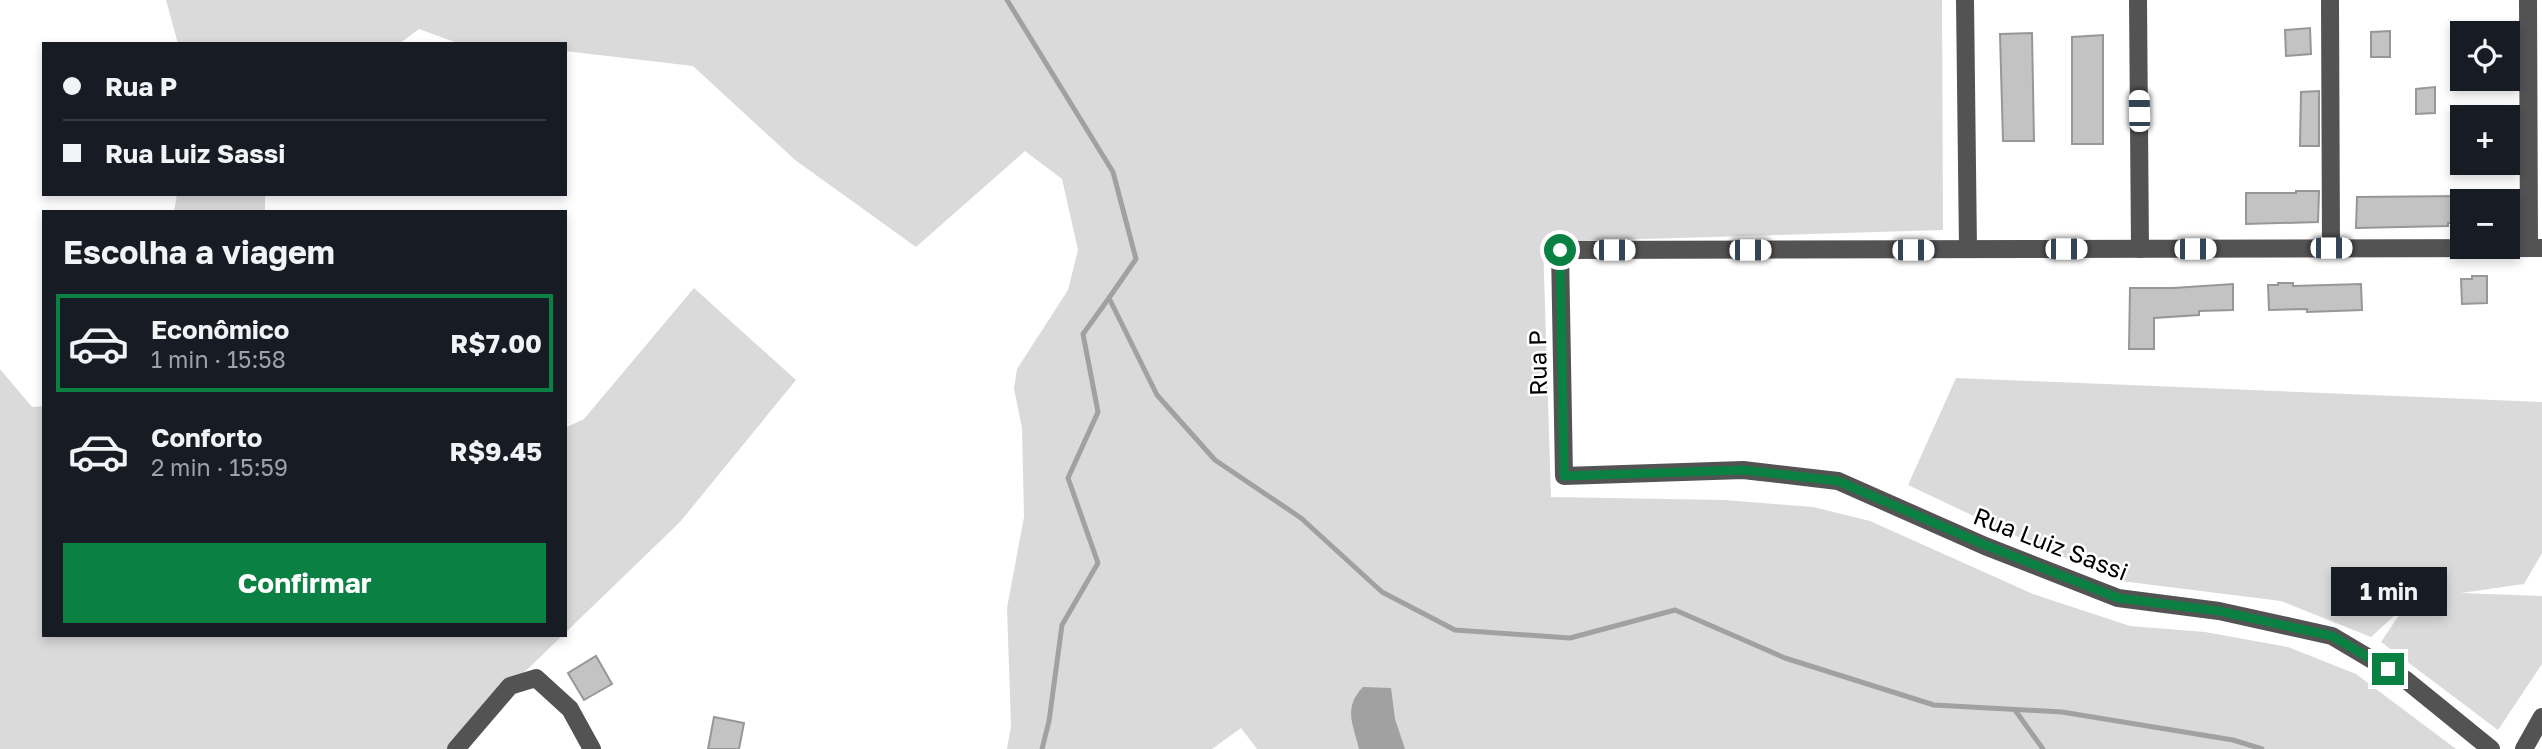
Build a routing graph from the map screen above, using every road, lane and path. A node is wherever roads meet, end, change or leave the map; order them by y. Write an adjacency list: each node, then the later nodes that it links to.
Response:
1 (1965, 0): 7 (street)
2 (2138, 0): 8 (street)
3 (2330, 0): 5 (street)
4 (2528, 0): 6 (street)
5 (2331, 248): 6 (street); 8 (street)
6 (2535, 248)
7 (1968, 249): 8 (street); 9 (street, Rua P)
8 (2140, 249)
9 (1564, 476): 13 (street, Rua Luiz Sassi)
10 (2542, 717): 14 (street)
11 (456, 749): 12 (street)
12 (592, 749)
13 (2491, 749)
14 (2524, 749)

